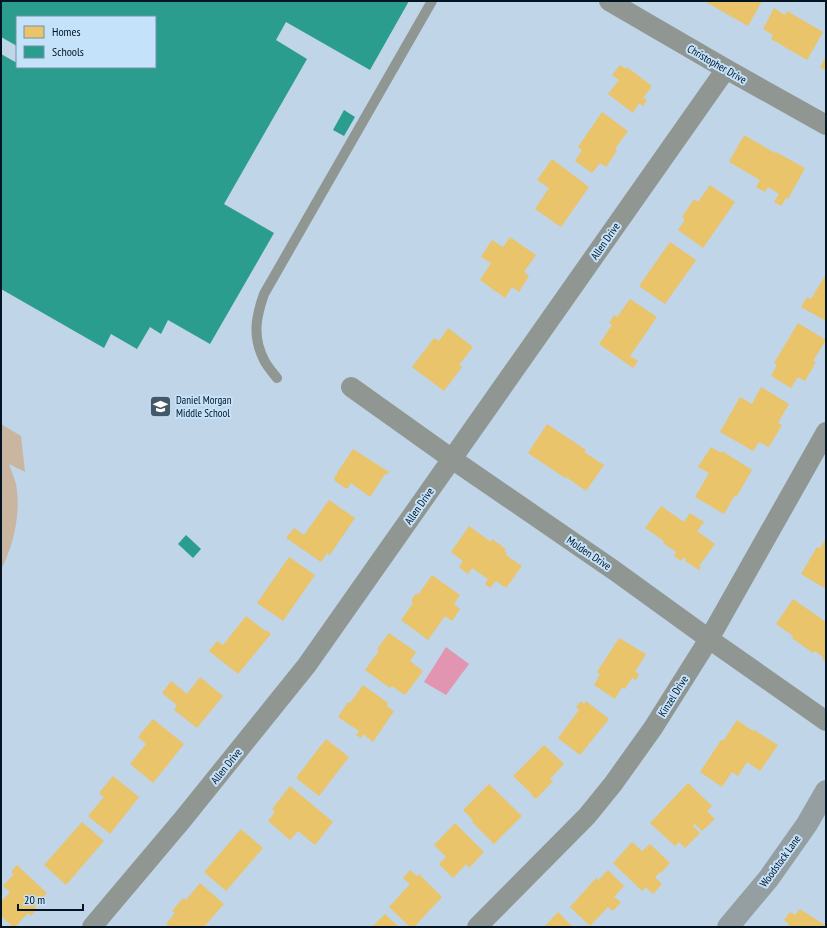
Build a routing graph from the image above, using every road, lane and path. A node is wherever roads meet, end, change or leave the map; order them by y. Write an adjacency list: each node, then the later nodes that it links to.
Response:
1 (432, 1): 5 (lane)
2 (609, 1): 3 (street, Christopher Drive)
3 (726, 69): 4 (street, Christopher Drive); 8 (street, Allen Drive)
4 (826, 125)
5 (277, 378)
6 (350, 387): 8 (street, Molden Drive)
7 (826, 432): 9 (street, Kinzel Drive)
8 (452, 459): 9 (street, Molden Drive); 12 (street, Allen Drive)
9 (709, 639): 10 (street, Molden Drive); 13 (street, Kinzel Drive)
10 (826, 721)
11 (826, 791): 14 (street, Woodstock Lane)
12 (92, 927)
13 (477, 927)
14 (728, 927)

